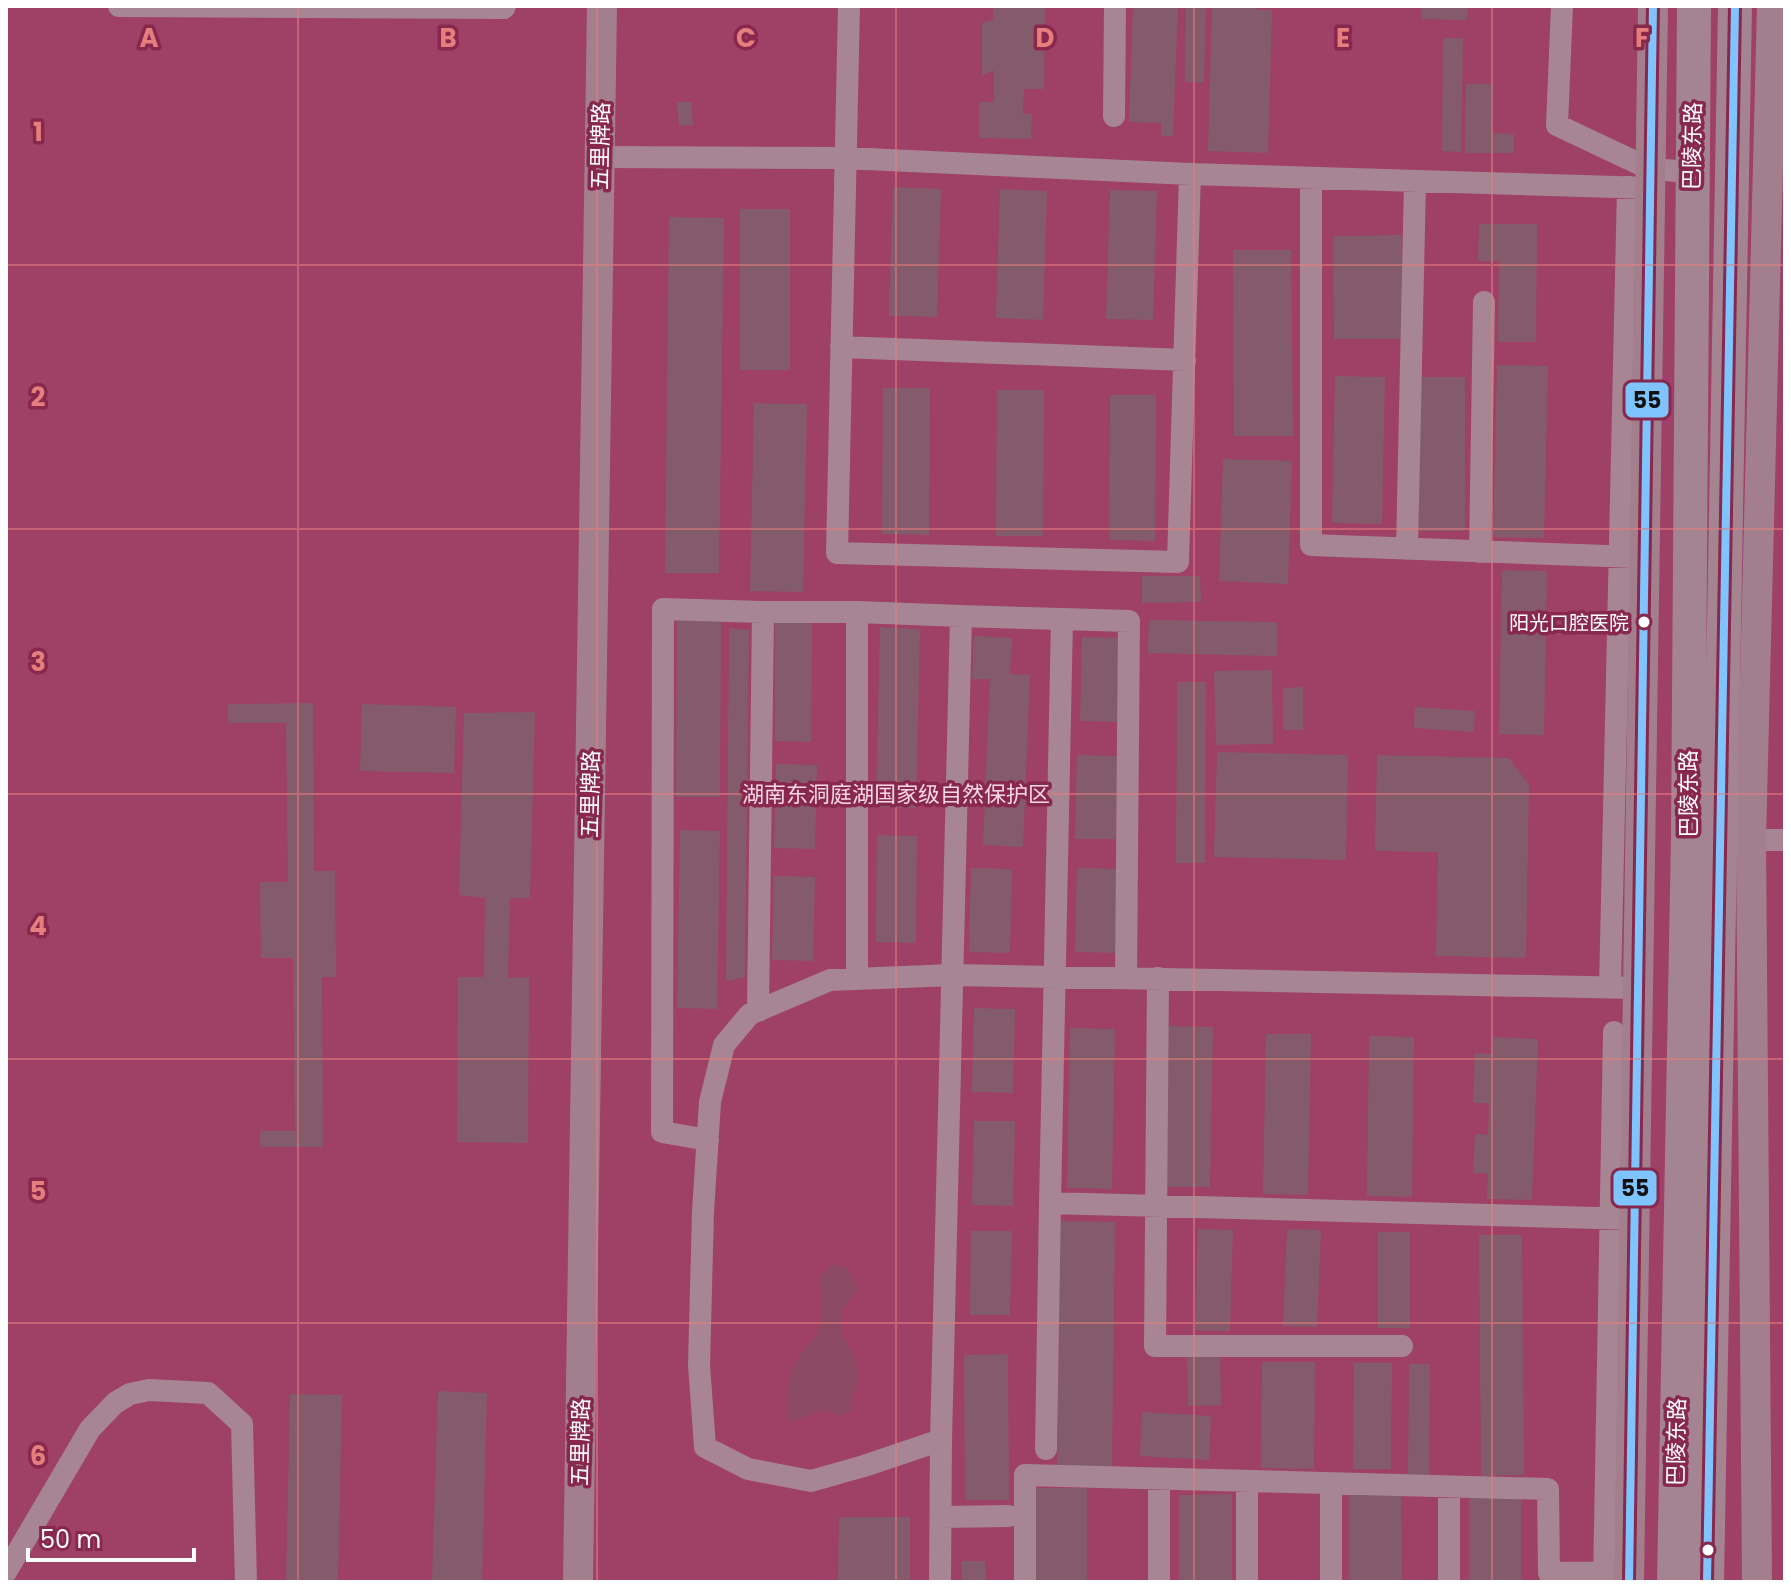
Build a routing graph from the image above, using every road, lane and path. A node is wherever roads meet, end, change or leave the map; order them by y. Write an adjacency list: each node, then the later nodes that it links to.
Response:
1 (119, 6): 2 (street)
2 (194, 6): 3 (street)
3 (505, 6)
4 (583, 6): 57 (main road, 五里牌路)
5 (602, 6): 14 (main road, 五里牌路)
6 (849, 6): 15 (street)
7 (1115, 6): 13 (street)
8 (1562, 6): 20 (street)
9 (1653, 6): 20 (main road)
10 (1694, 6): 16 (main road, 巴陵东路)
11 (1735, 6): 66 (main road, 巴陵东路)
12 (1772, 6): 31 (main road)
13 (1114, 116)
14 (600, 157): 15 (street); 58 (main road, 五里牌路)
15 (845, 158): 17 (street); 22 (street)
16 (1692, 172): 20 (street); 65 (main road, 巴陵东路)
17 (1190, 174): 18 (street); 23 (street)
18 (1311, 178): 19 (street); 24 (street)
19 (1415, 181): 20 (street); 24 (street)
20 (1643, 181): 26 (main road)
21 (1484, 302): 25 (street)
22 (841, 347): 23 (street); 23 (street)
23 (1185, 360)
24 (1407, 549): 25 (street)
25 (1480, 552): 26 (street)
26 (1632, 557): 38 (main road)
27 (763, 612): 28 (street); 39 (street); 41 (street)
28 (857, 612): 29 (street); 37 (street)
29 (961, 616): 30 (street); 33 (street)
30 (1062, 619): 34 (street); 35 (street)
31 (1751, 840): 32 (street); 67 (main road)
32 (1785, 840)
33 (952, 975): 34 (street); 37 (street); 46 (street)
34 (1054, 975): 35 (street); 42 (street)
35 (1126, 977): 36 (street)
36 (1158, 978): 38 (street); 43 (street)
37 (857, 979): 39 (street)
38 (1624, 988): 44 (main road)
39 (758, 1011): 41 (street)
40 (1614, 1032): 55 (street)
41 (708, 1140): 46 (street)
42 (1050, 1203): 43 (street); 47 (street)
43 (1157, 1206): 44 (street); 45 (street)
44 (1634, 1219): 55 (main road)
45 (1402, 1346)
46 (941, 1440): 53 (street)
47 (1046, 1449)
48 (1159, 1479): 49 (street); 60 (street); 61 (street)
49 (1247, 1481): 50 (street); 62 (street)
50 (1331, 1484): 51 (street); 63 (street)
51 (1449, 1487): 55 (street); 64 (street)
52 (1009, 1516): 53 (street)
53 (941, 1517): 59 (street)
54 (6, 1572): 56 (street)
55 (1621, 1579)
56 (246, 1582)
57 (560, 1582)
58 (578, 1582)
59 (940, 1582)
60 (1025, 1582)
61 (1159, 1582)
62 (1247, 1582)
63 (1331, 1582)
64 (1449, 1582)
65 (1674, 1582)
66 (1707, 1582)
67 (1757, 1582)

